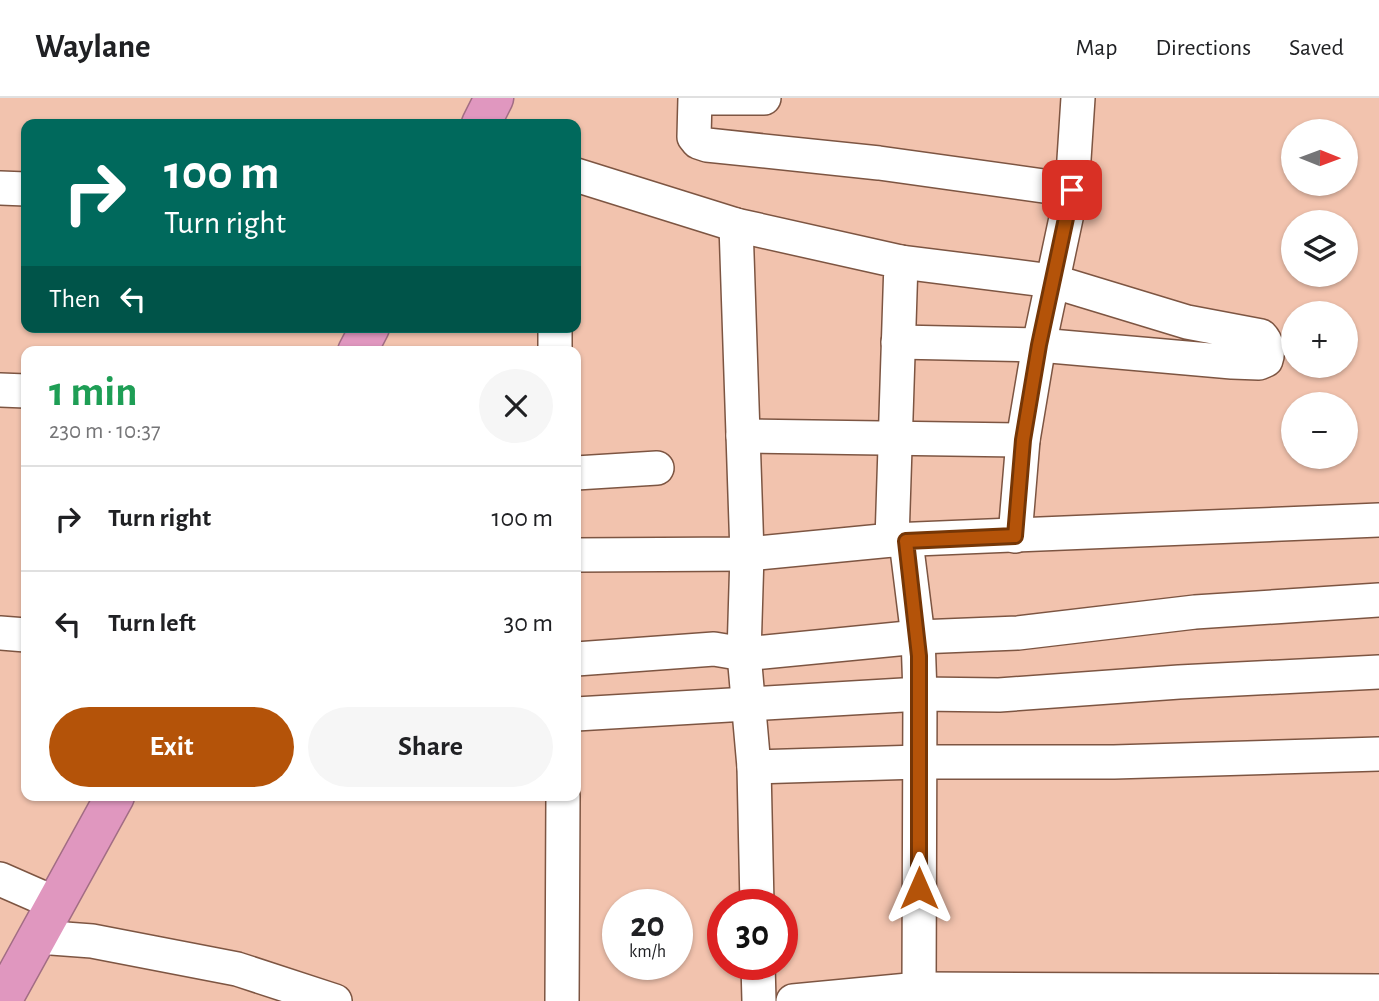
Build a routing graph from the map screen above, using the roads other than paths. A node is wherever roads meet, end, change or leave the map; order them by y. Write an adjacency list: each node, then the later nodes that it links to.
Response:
1 (494, 98): 5 (highway)
2 (695, 98): 3 (street); 9 (street)
3 (764, 98)
4 (1078, 98): 9 (street)
5 (484, 119)
6 (581, 177): 10 (street)
7 (0, 188): 8 (street)
8 (21, 189)
9 (1072, 190): 12 (street)
10 (736, 225): 11 (street); 17 (street)
11 (901, 262): 12 (street); 13 (street)
12 (1052, 281): 14 (street); 14 (street)
13 (898, 342): 14 (street); 18 (street)
14 (1039, 345): 19 (street)
15 (0, 390): 16 (street)
16 (21, 391)
17 (743, 436): 18 (street); 25 (street)
18 (896, 437): 19 (street); 24 (street)
19 (1023, 440): 23 (street)
20 (657, 468): 21 (street)
21 (581, 473)
22 (1379, 520): 23 (street)
23 (1015, 536): 24 (street)
24 (899, 541): 25 (street); 30 (street)
25 (747, 554): 26 (street); 31 (street)
26 (581, 555)
27 (1379, 600): 30 (street)
28 (0, 633): 29 (street)
29 (21, 635)
30 (918, 637): 31 (street); 34 (street)
31 (744, 654): 32 (street); 35 (street)
32 (581, 659)
33 (1379, 672): 34 (street)
34 (920, 694): 35 (street); 38 (street)
35 (748, 702): 36 (street); 39 (street)
36 (581, 714)
37 (1379, 754): 38 (street)
38 (919, 762): 39 (street); 46 (street)
39 (754, 767): 43 (street)
40 (112, 801): 44 (highway)
41 (563, 801): 51 (street)
42 (0, 879): 44 (street)
43 (757, 889)
44 (47, 920): 49 (highway); 50 (street)
45 (758, 980): 52 (street)
46 (919, 989): 47 (street); 48 (street)
47 (1379, 991)
48 (873, 997): 53 (street)
49 (2, 1001)
50 (335, 1001)
51 (562, 1001)
52 (759, 1001)
53 (793, 1001)

